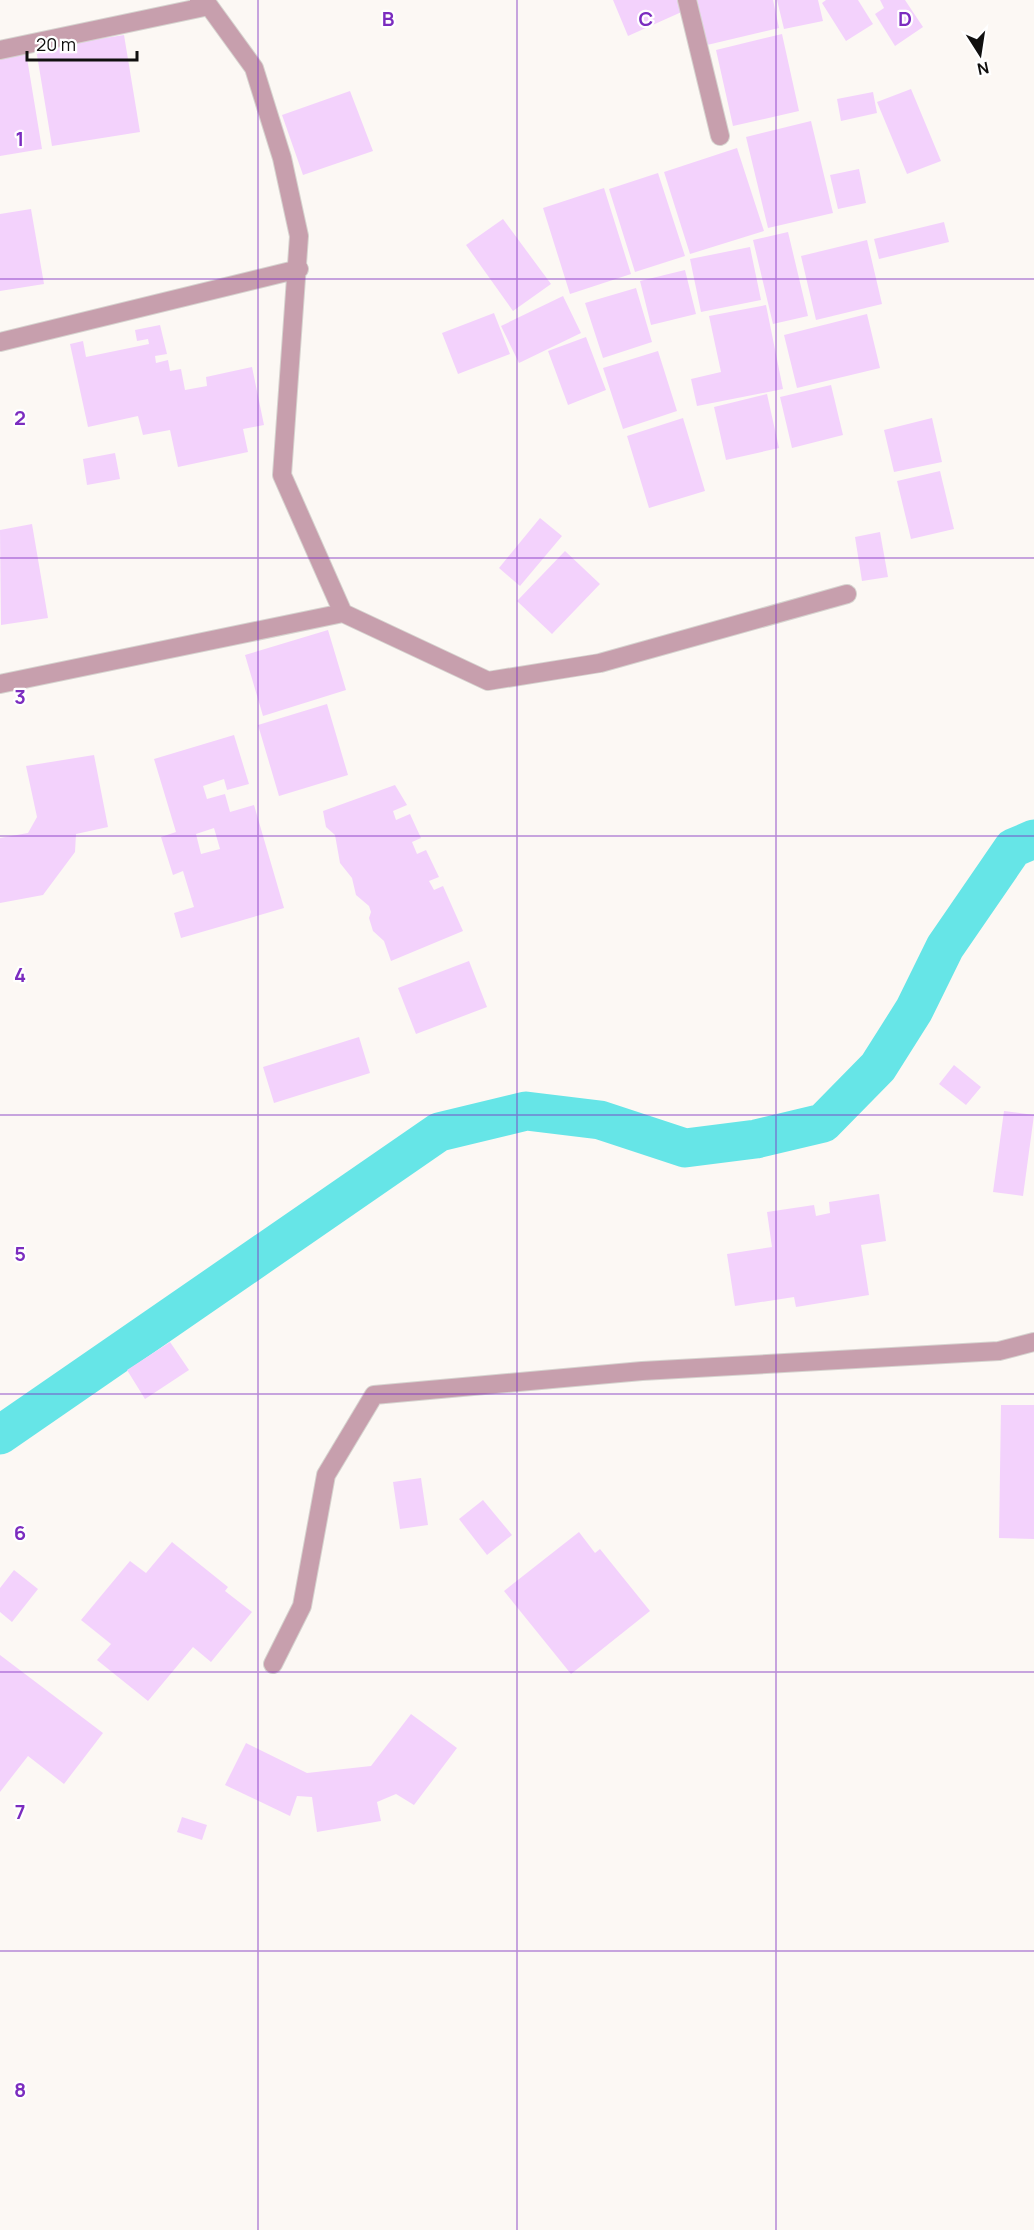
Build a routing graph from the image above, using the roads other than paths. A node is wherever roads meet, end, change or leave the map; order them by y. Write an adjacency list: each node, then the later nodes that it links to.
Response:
1 (687, 0): 4 (street)
2 (204, 3): 3 (street); 5 (street)
3 (0, 50)
4 (720, 136)
5 (299, 269): 6 (street); 8 (street)
6 (0, 342)
7 (847, 594): 8 (street)
8 (343, 613): 9 (street)
9 (0, 684)
10 (1034, 1342): 11 (street)
11 (273, 1664)

